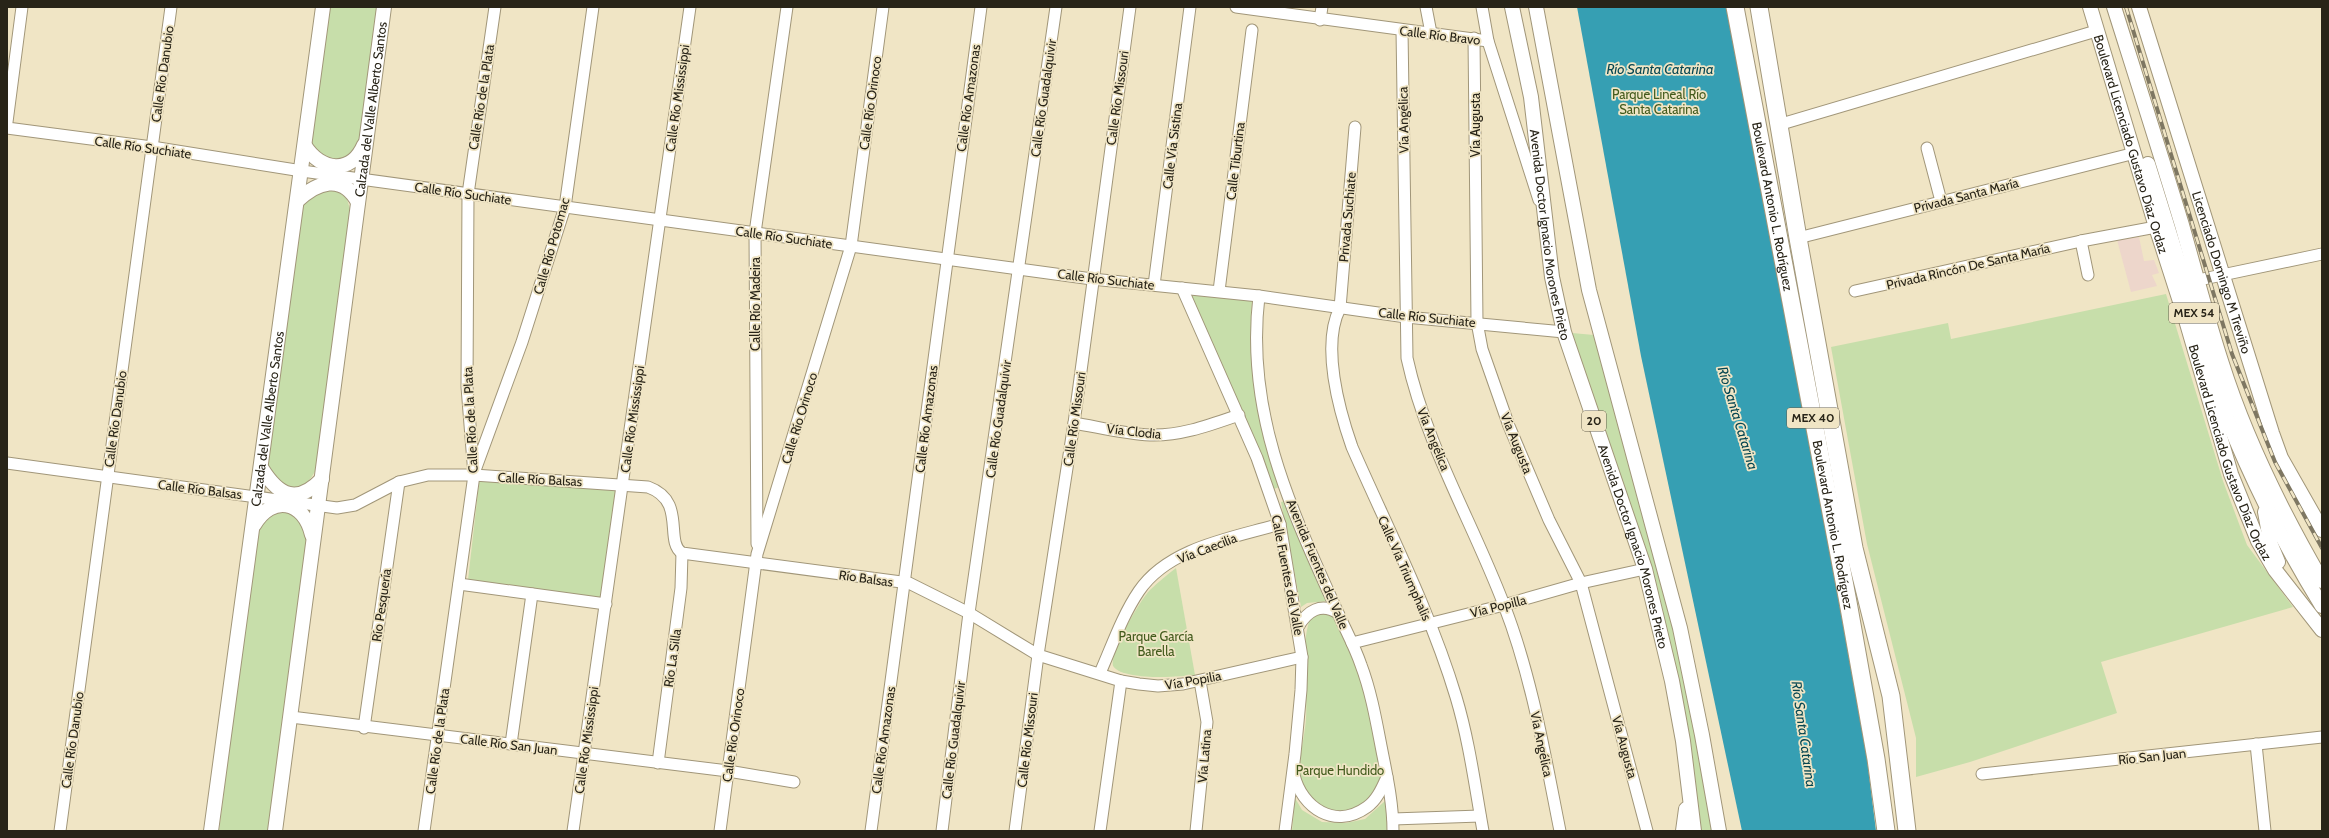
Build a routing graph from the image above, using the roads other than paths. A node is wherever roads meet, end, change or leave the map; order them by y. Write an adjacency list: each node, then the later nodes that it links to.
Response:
1 (22, 7): 33 (street)
2 (171, 7): 39 (street, Calle Río Danubio)
3 (323, 7): 38 (main road, Calzada del Valle Alberto Santos)
4 (384, 7): 37 (main road, Calzada del Valle Alberto Santos)
5 (495, 7): 44 (street, Calle Río de la Plata)
6 (594, 7): 48 (street, Calle Río Potomac)
7 (690, 7): 50 (street, Calle Río Mississippi)
8 (787, 7): 52 (street, Calle Río Madeira)
9 (883, 7): 55 (street, Calle Río Orinoco)
10 (981, 7): 57 (street, Calle Río Amazonas)
11 (1056, 7): 58 (street, Calle Río Guadalquivir)
12 (1130, 7): 61 (street, Calle Río Missouri)
13 (1190, 7): 63 (street, Calle Vía Sistina)
14 (1236, 7): 26 (street, Calle Río Bravo)
15 (1322, 7): 26 (street)
16 (1426, 7): 30 (street)
17 (1482, 7): 32 (street)
18 (1512, 7): 49 (main road, Avenida Doctor Ignacio Morones Prieto / 20)
19 (1536, 7): 149 (main road, Avenida Doctor Ignacio Morones Prieto / 20)
20 (1735, 7): 150 (highway, Boulevard Antonio L. Rodríguez / MEX 40)
21 (1759, 7): 34 (highway, Boulevard Antonio L. Rodríguez / MEX 40)
22 (2090, 7): 29 (main road, Boulevard Licenciado Gustavo Díaz Ordaz)
23 (2098, 7): 62 (main road, Boulevard Licenciado Gustavo Díaz Ordaz / MEX 54)
24 (2114, 7): 62 (main road, Boulevard Licenciado Gustavo Díaz Ordaz / MEX 54)
25 (2139, 7): 59 (main road, Licenciado Domingo M Treviño)
26 (1320, 20): 28 (street, Calle Río Bravo)
27 (1252, 30): 65 (street, Calle Tiburtina)
28 (1402, 30): 30 (street, Calle Río Bravo); 69 (street, Vía Angélica)
29 (2096, 31): 34 (street); 41 (main road, Boulevard Licenciado Gustavo Díaz Ordaz)
30 (1431, 33): 31 (street, Calle Río Bravo)
31 (1474, 38): 32 (street, Calle Río Bravo); 70 (street, Vía Augusta)
32 (1488, 41): 49 (street, Calle Río Bravo)
33 (7, 122)
34 (1778, 125): 53 (highway, Boulevard Antonio L. Rodríguez / MEX 40)
35 (1355, 127): 68 (street, Privada Suchiate)
36 (7, 128): 39 (street, Calle Río Suchiate)
37 (366, 141): 38 (main road); 43 (main road, Calzada del Valle Alberto Santos)
38 (305, 146): 42 (main road, Calzada del Valle Alberto Santos)
39 (152, 147): 42 (street, Calle Río Suchiate); 79 (street, Calle Río Danubio)
40 (1928, 148): 46 (street)
41 (2135, 153): 46 (street, Privada Santa María); 51 (main road, Boulevard Licenciado Gustavo Díaz Ordaz)
42 (302, 171): 43 (street, Calle Río Suchiate); 45 (main road, Calzada del Valle Alberto Santos)
43 (361, 178): 44 (street, Calle Río Suchiate); 47 (main road, Calzada del Valle Alberto Santos)
44 (468, 194): 48 (street, Calle Río Suchiate); 74 (street, Calle Río de la Plata)
45 (297, 201): 47 (main road); 77 (main road, Calzada del Valle Alberto Santos)
46 (1941, 201): 53 (street, Privada Santa María)
47 (358, 202): 80 (main road, Calzada del Valle Alberto Santos)
48 (565, 207): 50 (street, Calle Río Suchiate); 75 (street, Calle Río Potomac)
49 (1544, 214): 71 (main road, Avenida Doctor Ignacio Morones Prieto / 20)
50 (659, 220): 52 (street, Calle Río Suchiate); 82 (street, Calle Río Mississippi)
51 (2156, 227): 54 (street, Privada Rincón De Santa María); 103 (main road, Boulevard Licenciado Gustavo Díaz Ordaz)
52 (755, 233): 55 (street, Calle Río Suchiate); 93 (street, Calle Río Madeira)
53 (1798, 238): 151 (highway, Boulevard Antonio L. Rodríguez / MEX 40)
54 (2081, 240): 60 (street); 66 (street, Privada Rincón De Santa María)
55 (851, 246): 57 (street, Calle Río Suchiate); 93 (street, Calle Río Orinoco)
56 (2322, 254): 59 (street)
57 (946, 259): 58 (street, Calle Río Suchiate); 96 (street, Calle Río Amazonas)
58 (1020, 269): 61 (street, Calle Río Suchiate); 104 (street, Calle Río Guadalquivir)
59 (2222, 274): 62 (street); 90 (main road, Licenciado Domingo M Treviño)
60 (2088, 275)
61 (1092, 278): 63 (street, Calle Río Suchiate); 73 (street, Calle Río Missouri)
62 (2191, 281): 85 (main road, Boulevard Licenciado Gustavo Díaz Ordaz / MEX 54); 95 (main road, Boulevard Licenciado Gustavo Díaz Ordaz / MEX 54)
63 (1154, 285): 64 (street, Calle Río Suchiate)
64 (1182, 288): 65 (street, Calle Río Suchiate); 72 (street, Calle Fuentes del Valle)
65 (1219, 291): 67 (street, Calle Río Suchiate)
66 (1855, 291)
67 (1259, 296): 68 (street, Calle Río Suchiate); 84 (street, Avenida Fuentes del Valle)
68 (1340, 308): 69 (street, Calle Río Suchiate); 106 (street, Calle Vía Triumphalis)
69 (1406, 317): 70 (street, Calle Río Suchiate); 101 (street, Vía Angélica)
70 (1477, 322): 71 (street, Calle Río Suchiate); 97 (street, Vía Augusta)
71 (1564, 332): 94 (main road, Avenida Doctor Ignacio Morones Prieto / 20)
72 (1239, 415): 73 (street, Vía Clodia); 86 (street, Calle Fuentes del Valle)
73 (1074, 423): 110 (street, Calle Río Missouri)
74 (468, 424): 75 (street); 78 (street, Calle Río de la Plata)
75 (491, 431): 78 (street, Calle Río Potomac)
76 (7, 463): 79 (street, Calle Río Balsas)
77 (262, 469): 80 (main road); 83 (main road, Calzada del Valle Alberto Santos)
78 (474, 475): 81 (street, Calle Río Balsas); 82 (street, Calle Río Balsas); 98 (street, Calle Río de la Plata)
79 (108, 477): 83 (street, Calle Río Balsas); 131 (street, Calle Río Danubio)
80 (322, 479): 87 (main road, Calzada del Valle Alberto Santos)
81 (399, 482): 87 (street, Calle Río Balsas); 116 (street, Río Pesquería)
82 (623, 484): 92 (street, Calle Río Balsas); 100 (street, Calle Río Mississippi)
83 (257, 496): 87 (street, Calle Río Balsas); 89 (main road, Calzada del Valle Alberto Santos)
84 (1288, 497): 86 (street); 105 (street, Avenida Fuentes del Valle)
85 (2262, 498): 102 (main road, Boulevard Licenciado Gustavo Díaz Ordaz / MEX 54); 103 (main road)
86 (1274, 504): 88 (street, Calle Fuentes del Valle)
87 (318, 505): 91 (main road, Calzada del Valle Alberto Santos)
88 (1280, 524): 107 (street, Calle Fuentes del Valle); 112 (street, Vía Caecilia)
89 (253, 525): 91 (main road); 132 (main road, Calzada del Valle Alberto Santos)
90 (2322, 530)
91 (314, 541): 115 (main road, Calzada del Valle Alberto Santos)
92 (680, 551): 93 (street, Río Balsas); 122 (street, Río La Silla)
93 (757, 559): 96 (street, Río Balsas); 123 (street, Calle Río Orinoco)
94 (1645, 569): 97 (street, Vía Popilla); 128 (main road, Avenida Doctor Ignacio Morones Prieto / 20)
95 (2322, 582)
96 (904, 583): 104 (street, Río Balsas); 137 (street, Calle Río Amazonas)
97 (1581, 583): 101 (street, Vía Popilla); 146 (street, Vía Augusta)
98 (459, 584): 99 (street); 117 (street, Calle Río de la Plata)
99 (532, 594): 100 (street); 119 (street)
100 (606, 604): 121 (street, Calle Río Mississippi)
101 (1504, 605): 106 (street, Vía Popilla); 145 (street, Vía Angélica)
102 (2322, 606)
103 (2304, 607): 108 (main road, Boulevard Licenciado Gustavo Díaz Ordaz)
104 (969, 613): 110 (street, Río Balsas); 138 (street, Calle Río Guadalquivir)
105 (1338, 613): 107 (street); 109 (street, Avenida Fuentes del Valle)
106 (1429, 623): 109 (street, Vía Popilla); 129 (street, Calle Vía Triumphalis)
107 (1298, 627): 111 (street, Calle Fuentes del Valle)
108 (2322, 630)
109 (1352, 643): 126 (street, Avenida Fuentes del Valle)
110 (1038, 655): 112 (street, Vía Popilia); 139 (street, Calle Río Missouri)
111 (1302, 657): 114 (street, Vía Popilia); 124 (street, Calle Fuentes del Valle)
112 (1100, 673): 113 (street, Vía Popilia)
113 (1121, 681): 114 (street, Vía Popilia); 140 (street)
114 (1200, 681): 141 (street, Vía Latina)
115 (291, 717): 116 (street, Calle Río San Juan); 133 (main road, Calzada del Valle Alberto Santos)
116 (364, 728): 117 (street, Calle Río San Juan)
117 (438, 736): 119 (street, Calle Río San Juan); 134 (street, Calle Río de la Plata)
118 (2322, 737): 120 (street, Río San Juan)
119 (511, 744): 121 (street, Calle Río San Juan)
120 (2256, 744): 125 (street, Río San Juan); 152 (street)
121 (584, 754): 122 (street, Calle Río San Juan); 135 (street, Calle Río Mississippi)
122 (658, 763): 123 (street, Calle Río San Juan)
123 (728, 771): 127 (street, Calle Río San Juan); 136 (street, Calle Río Orinoco)
124 (1292, 771): 126 (street); 142 (street, Calle Fuentes del Valle)
125 (1982, 774)
126 (1387, 777): 130 (street, Avenida Fuentes del Valle)
127 (794, 782)
128 (1690, 789): 147 (main road); 148 (main road, Avenida Doctor Ignacio Morones Prieto / 20)
129 (1480, 816): 130 (street); 144 (street, Calle Vía Triumphalis)
130 (1393, 819): 143 (street, Avenida Fuentes del Valle)
131 (60, 831)
132 (211, 831)
133 (275, 831)
134 (424, 831)
135 (573, 831)
136 (720, 831)
137 (871, 831)
138 (942, 831)
139 (1015, 831)
140 (1100, 831)
141 (1196, 831)
142 (1284, 831)
143 (1393, 831)
144 (1483, 831)
145 (1560, 831)
146 (1647, 831)
147 (1683, 831)
148 (1694, 831)
149 (1719, 831)
150 (1886, 831)
151 (1907, 831)
152 (2265, 831)

